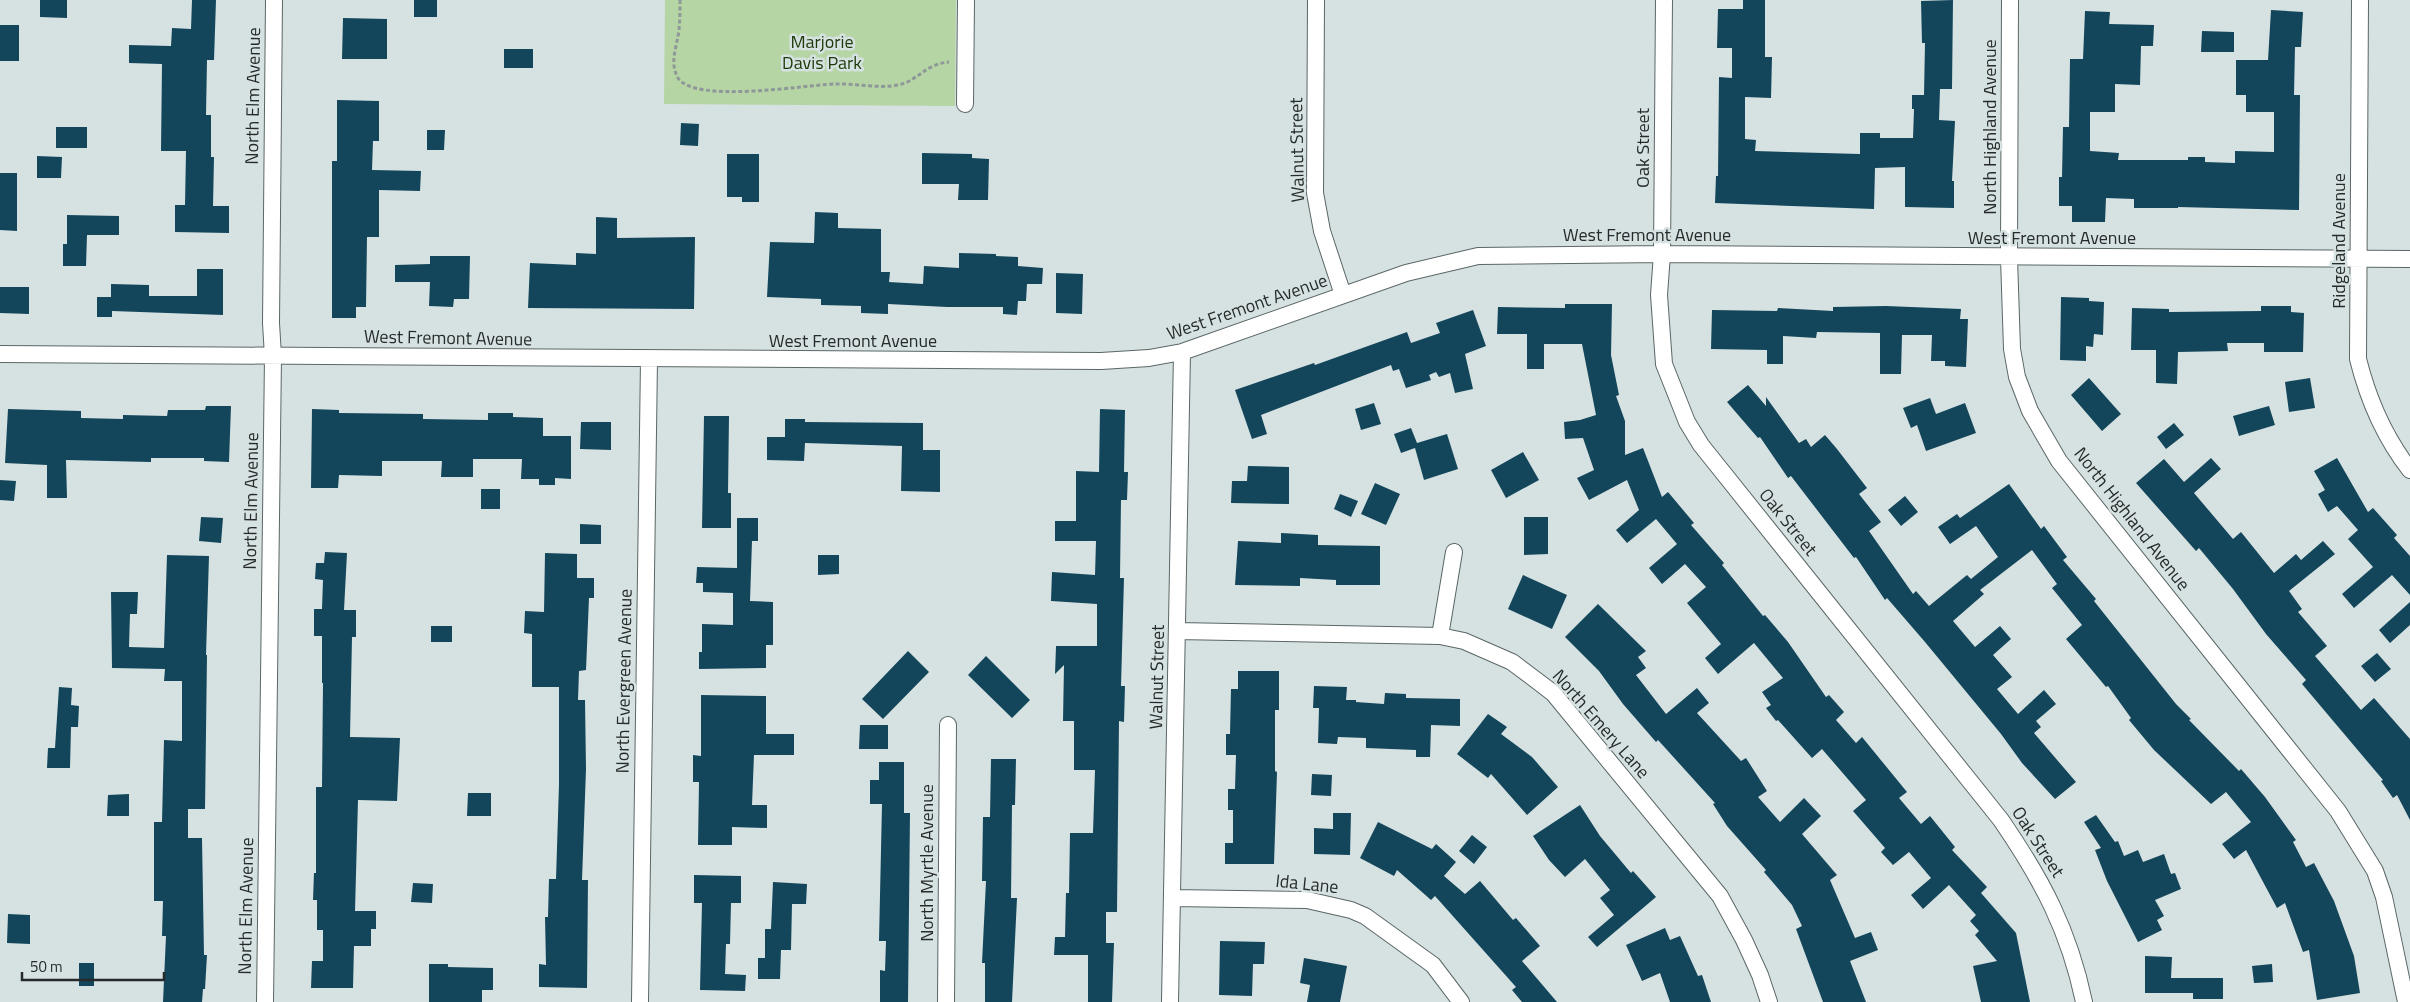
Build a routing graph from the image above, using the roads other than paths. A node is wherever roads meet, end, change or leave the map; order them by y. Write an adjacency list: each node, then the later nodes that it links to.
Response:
1 (274, 0): 15 (street, North Elm Avenue)
2 (966, 0): 7 (street)
3 (1316, 0): 12 (street, Walnut Street)
4 (1664, 0): 8 (street, Oak Street)
5 (2010, 0): 9 (street, North Highland Avenue)
6 (2360, 0): 10 (street, Ridgeland Avenue)
7 (965, 104)
8 (1662, 254): 9 (street, West Fremont Avenue); 12 (street, West Fremont Avenue); 29 (street, Oak Street)
9 (2009, 258): 10 (street, West Fremont Avenue); 30 (street, North Highland Avenue)
10 (2358, 258): 11 (street, West Fremont Avenue); 17 (street, Ridgeland Avenue)
11 (2410, 259)
12 (1343, 295): 13 (street, West Fremont Avenue)
13 (1182, 352): 16 (street, West Fremont Avenue); 19 (street, Walnut Street)
14 (0, 354): 15 (street, West Fremont Avenue)
15 (273, 356): 16 (street, West Fremont Avenue); 23 (street, North Elm Avenue)
16 (649, 360): 24 (street, North Evergreen Avenue)
17 (2410, 470)
18 (1454, 552): 20 (street)
19 (1177, 631): 20 (street, North Emery Lane); 22 (street, Walnut Street)
20 (1440, 636): 28 (street, North Emery Lane)
21 (948, 725): 25 (street, North Myrtle Avenue)
22 (1172, 898): 26 (street, Walnut Street); 27 (street, Ida Lane)
23 (265, 1002)
24 (640, 1002)
25 (946, 1002)
26 (1170, 1002)
27 (1461, 1002)
28 (1770, 1002)
29 (2084, 1002)
30 (2406, 1002)

